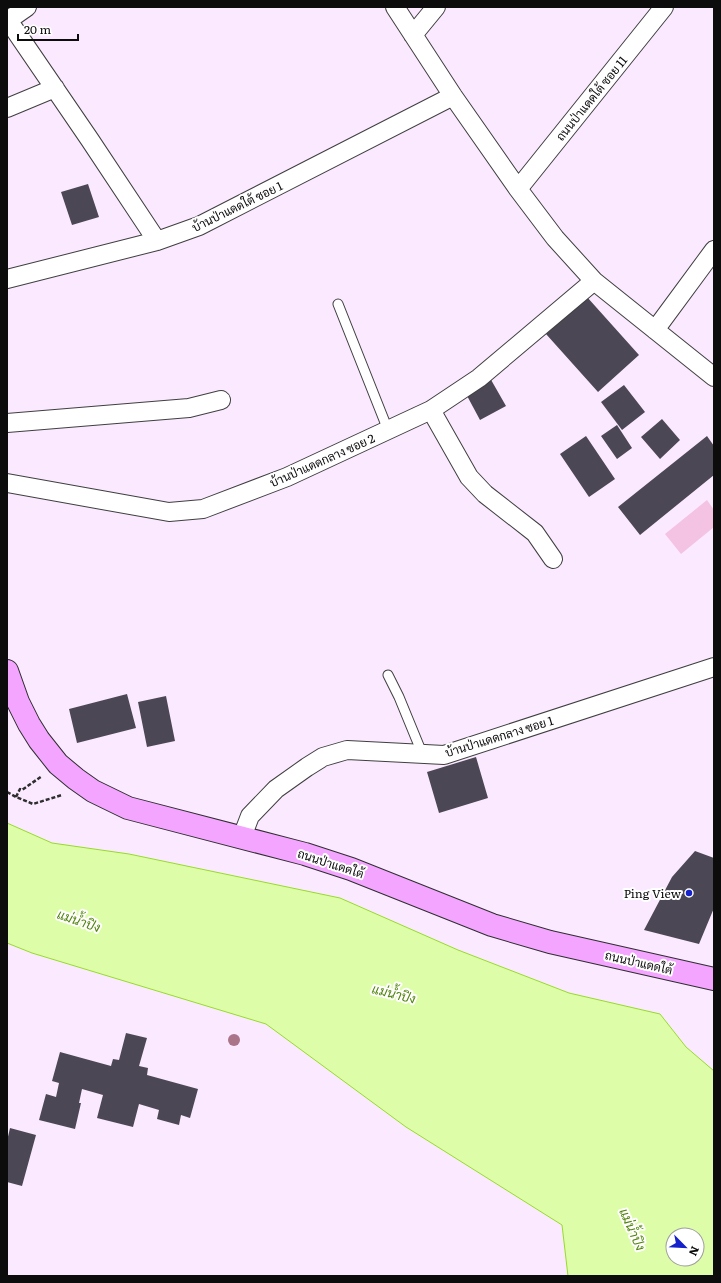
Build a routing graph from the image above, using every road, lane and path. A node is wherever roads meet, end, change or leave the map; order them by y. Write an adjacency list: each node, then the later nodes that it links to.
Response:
1 (27, 7): 5 (street)
2 (396, 7): 6 (street)
3 (436, 7): 6 (street)
4 (664, 7): 10 (street, ถนนป่าแดดใต้ ซอย 11)
5 (8, 21): 7 (street)
6 (413, 35): 8 (street)
7 (55, 88): 9 (street); 11 (street)
8 (453, 96): 10 (street); 11 (street, บ้านป่าแดดใต้ ซอย 1)
9 (7, 108)
10 (518, 189): 14 (street)
11 (157, 242): 13 (street, บ้านป่าแดดใต้ ซอย 1)
12 (714, 250): 16 (street)
13 (7, 279)
14 (594, 281): 16 (street); 19 (street, บ้านป่าแดดกลาง ซอย 2)
15 (338, 304): 21 (lane)
16 (655, 330): 17 (street)
17 (714, 377)
18 (221, 400): 20 (street)
19 (431, 410): 21 (street, บ้านป่าแดดกลาง ซอย 2); 23 (street)
20 (7, 423)
21 (388, 430): 22 (street, บ้านป่าแดดกลาง ซอย 2)
22 (7, 483)
23 (553, 559)
24 (714, 667): 27 (street, บ้านป่าแดดกลาง ซอย 1)
25 (7, 671): 32 (street, ถนนป่าแดดใต้)
26 (388, 675): 27 (lane)
27 (422, 753): 32 (street, บ้านป่าแดดกลาง ซอย 1)
28 (22, 790): 31 (path)
29 (7, 792): 31 (path)
30 (62, 795): 31 (path)
31 (16, 796)
32 (242, 837): 33 (street, ถนนป่าแดดใต้)
33 (714, 979)

